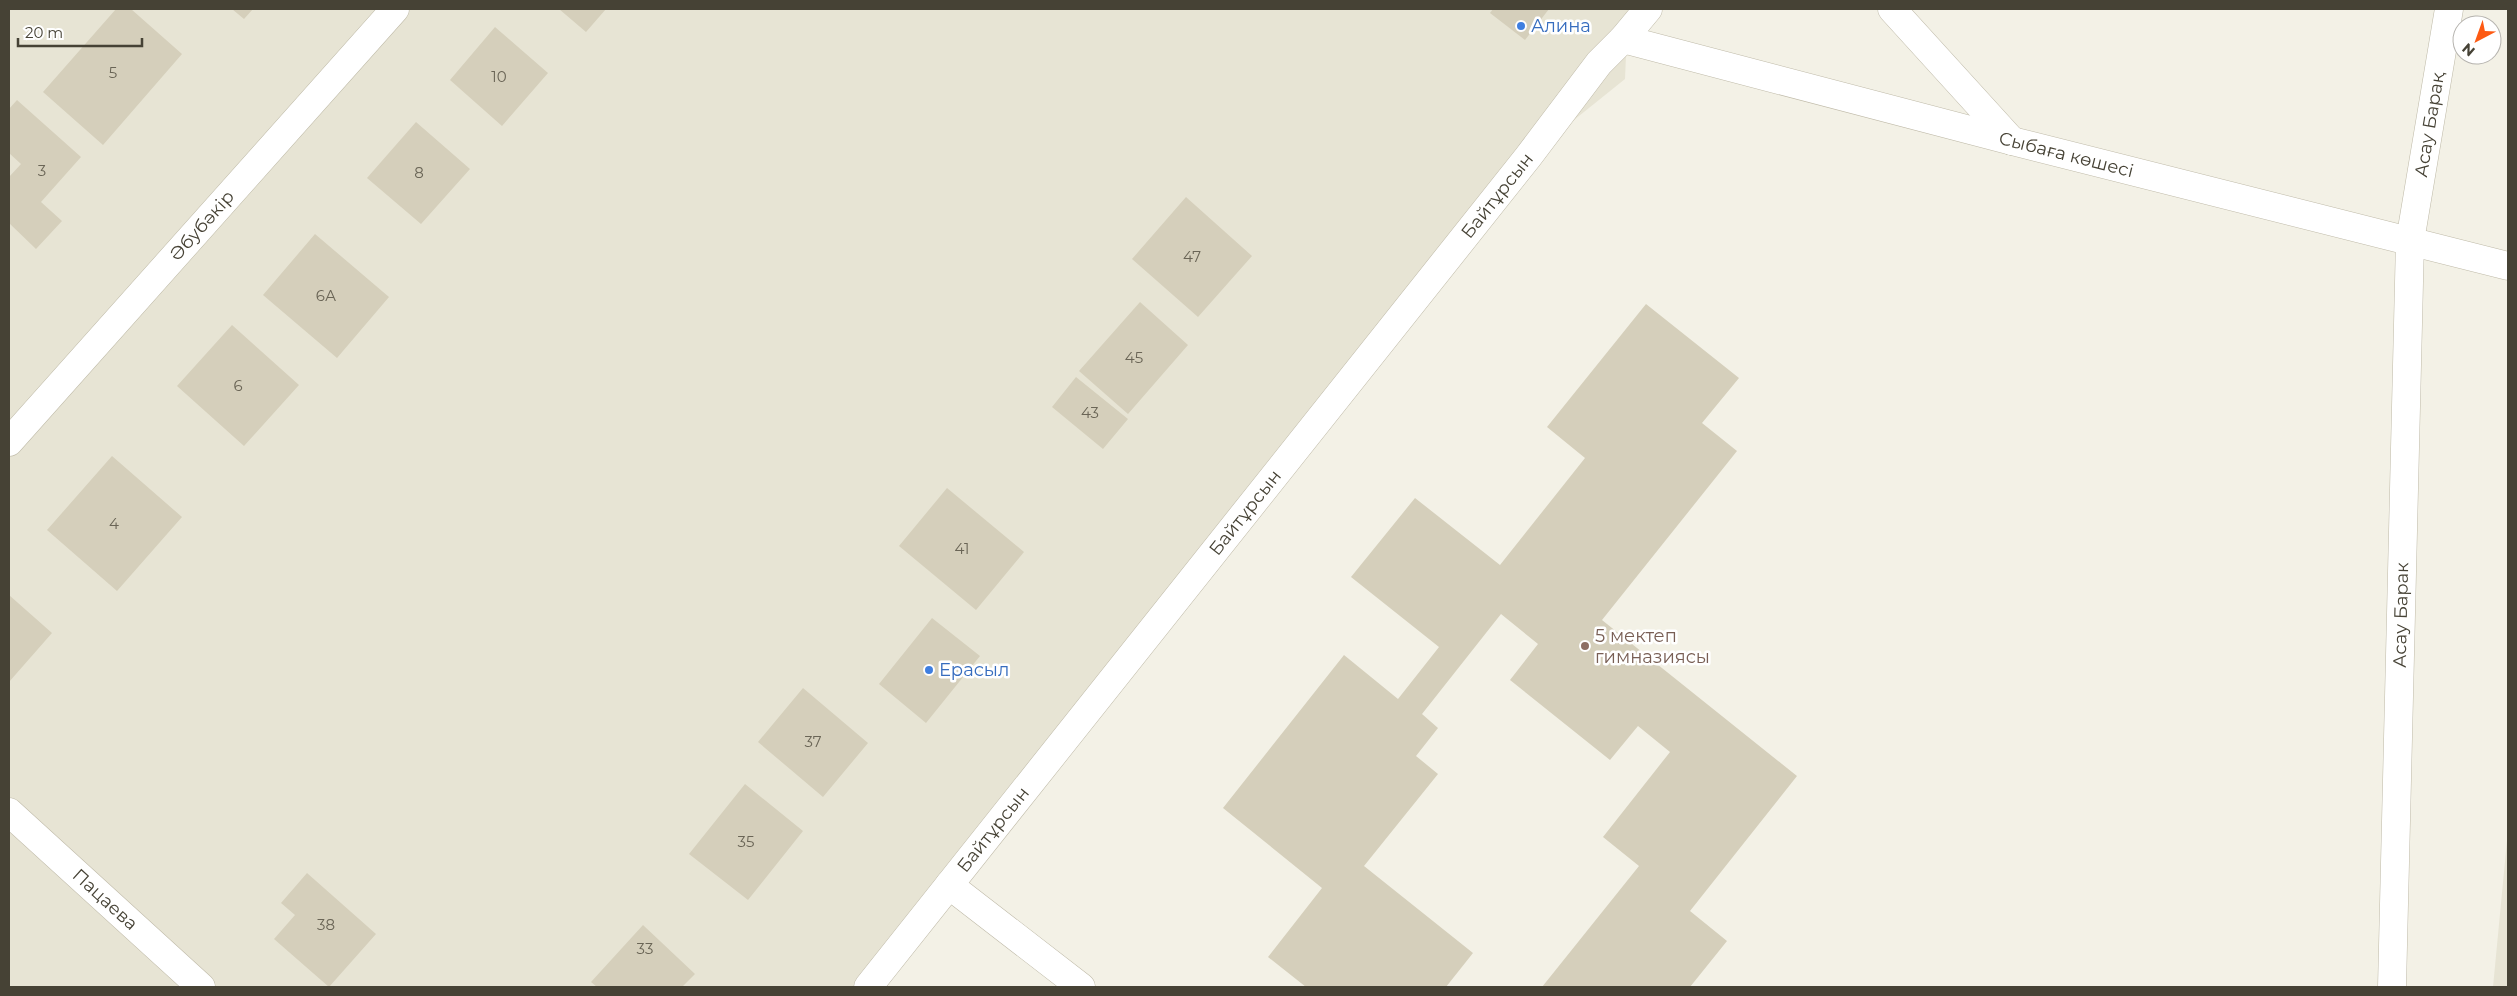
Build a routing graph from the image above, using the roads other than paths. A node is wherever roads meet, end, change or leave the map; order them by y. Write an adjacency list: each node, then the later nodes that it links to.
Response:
1 (395, 9): 9 (street, Әбубәкір)
2 (1648, 9): 5 (street, Байтұрсын)
3 (1892, 9): 6 (street)
4 (2449, 9): 7 (street, Асау Барақ)
5 (1623, 39): 6 (street, Сыбаға көшесі); 11 (street, Байтұрсын)
6 (2012, 142): 7 (street, Сыбаға көшесі)
7 (2410, 241): 8 (street, Сыбаға көшесі); 15 (street, Асау Барак)
8 (2508, 266)
9 (9, 442)
10 (9, 812): 12 (street, Пацаева)
11 (949, 885): 13 (street, Байтұрсын); 14 (street)
12 (201, 987)
13 (868, 987)
14 (1081, 987)
15 (2392, 987)

